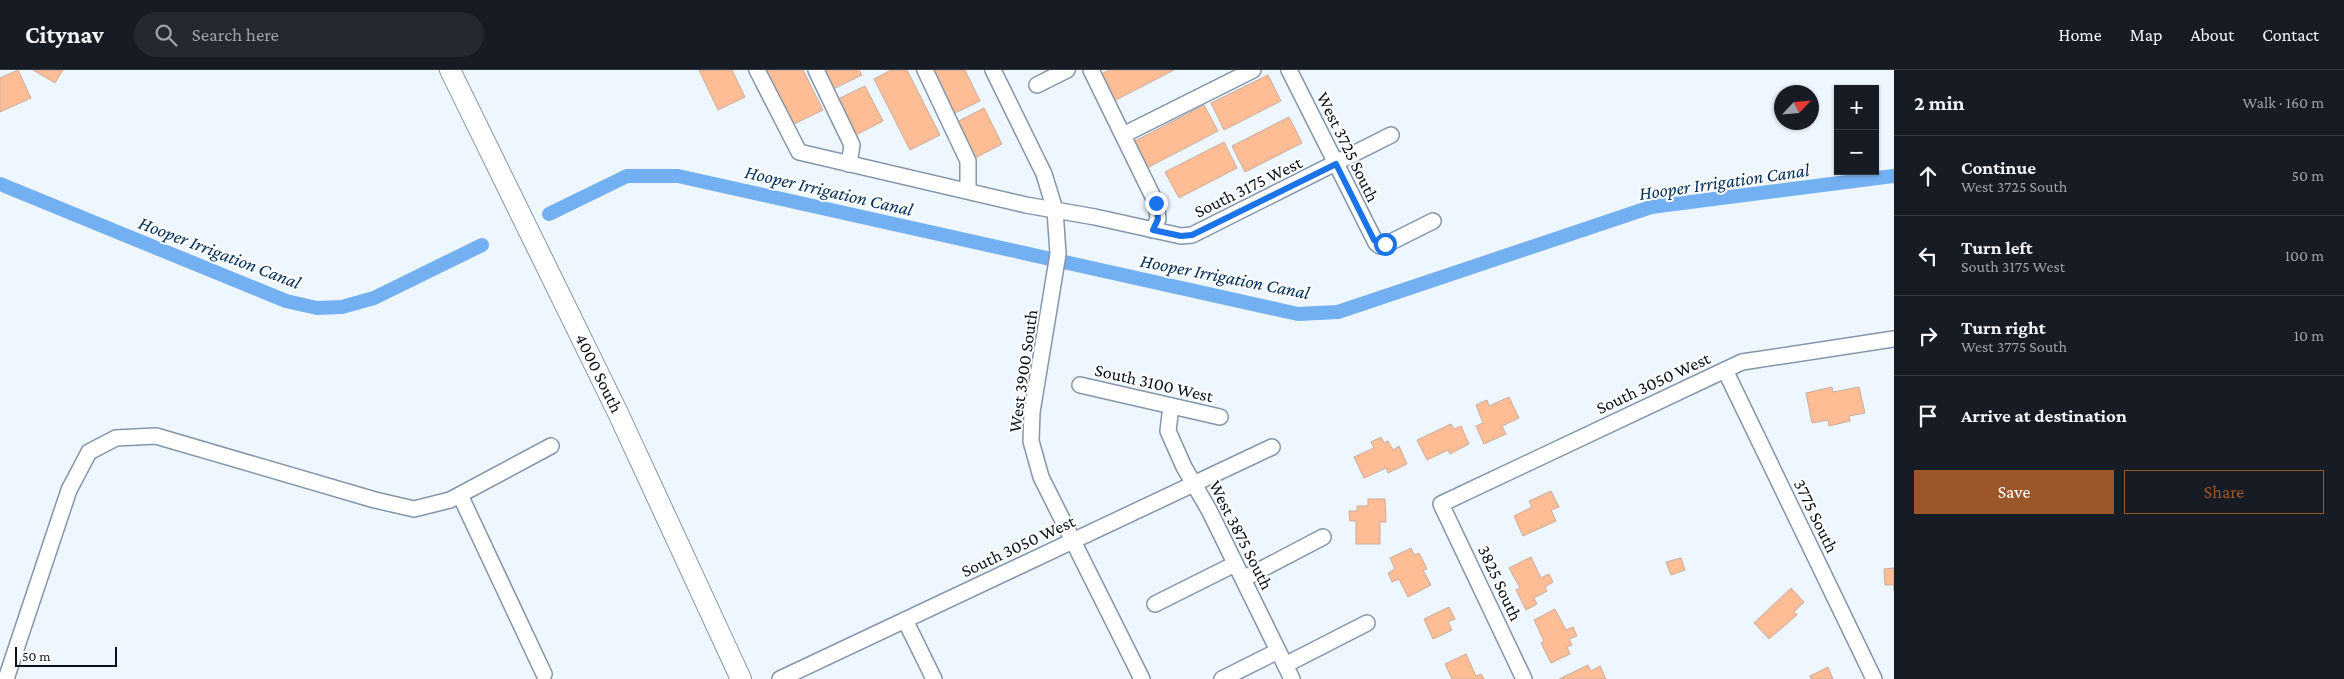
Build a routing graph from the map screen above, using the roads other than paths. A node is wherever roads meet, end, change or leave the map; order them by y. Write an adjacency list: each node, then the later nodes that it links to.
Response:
1 (450, 70): 40 (main road, 4000 South)
2 (757, 70): 13 (street, South 3175 West)
3 (816, 70): 13 (street)
4 (925, 70): 15 (street)
5 (994, 70): 16 (street, West 3900 South)
6 (1066, 70): 10 (street)
7 (1091, 70): 11 (street)
8 (1253, 70): 11 (street)
9 (1294, 72): 14 (street, West 3725 South)
10 (1037, 85)
11 (1122, 135): 18 (street)
12 (1391, 135): 14 (street, South 3175 West)
13 (849, 164): 15 (street, South 3175 West)
14 (1336, 164): 17 (street, West 3725 South); 18 (street, South 3175 West)
15 (968, 191): 16 (street, South 3175 West)
16 (1055, 217): 18 (street, South 3175 West); 30 (street, West 3900 South)
17 (1433, 221)
18 (1153, 230)
19 (1894, 339): 20 (street, South 3050 West)
20 (1725, 370): 28 (street, South 3050 West); 46 (street, 3775 South)
21 (1080, 384): 22 (street, South 3100 West)
22 (1171, 406): 23 (street, South 3100 West); 26 (street, West 3875 South)
23 (1220, 418)
24 (551, 446): 27 (street)
25 (1272, 447): 26 (street, South 3050 West)
26 (1194, 484): 30 (street, South 3050 West); 31 (street, West 3875 South)
27 (460, 495): 38 (street); 39 (street)
28 (1441, 504): 45 (street, 3825 South)
29 (1323, 537): 32 (street)
30 (1073, 541): 34 (street, South 3050 West); 43 (street, West 3900 South)
31 (1235, 564): 32 (street, West 3875 South); 33 (street)
32 (1243, 578): 36 (street, West 3875 South)
33 (1155, 604)
34 (906, 620): 41 (street, South 3050 West); 42 (street)
35 (1367, 623): 37 (street)
36 (1278, 651): 37 (street, West 3875 South); 44 (street)
37 (1288, 672)
38 (544, 674)
39 (6, 679)
40 (741, 679)
41 (780, 679)
42 (934, 679)
43 (1142, 679)
44 (1222, 679)
45 (1524, 679)
46 (1874, 679)

